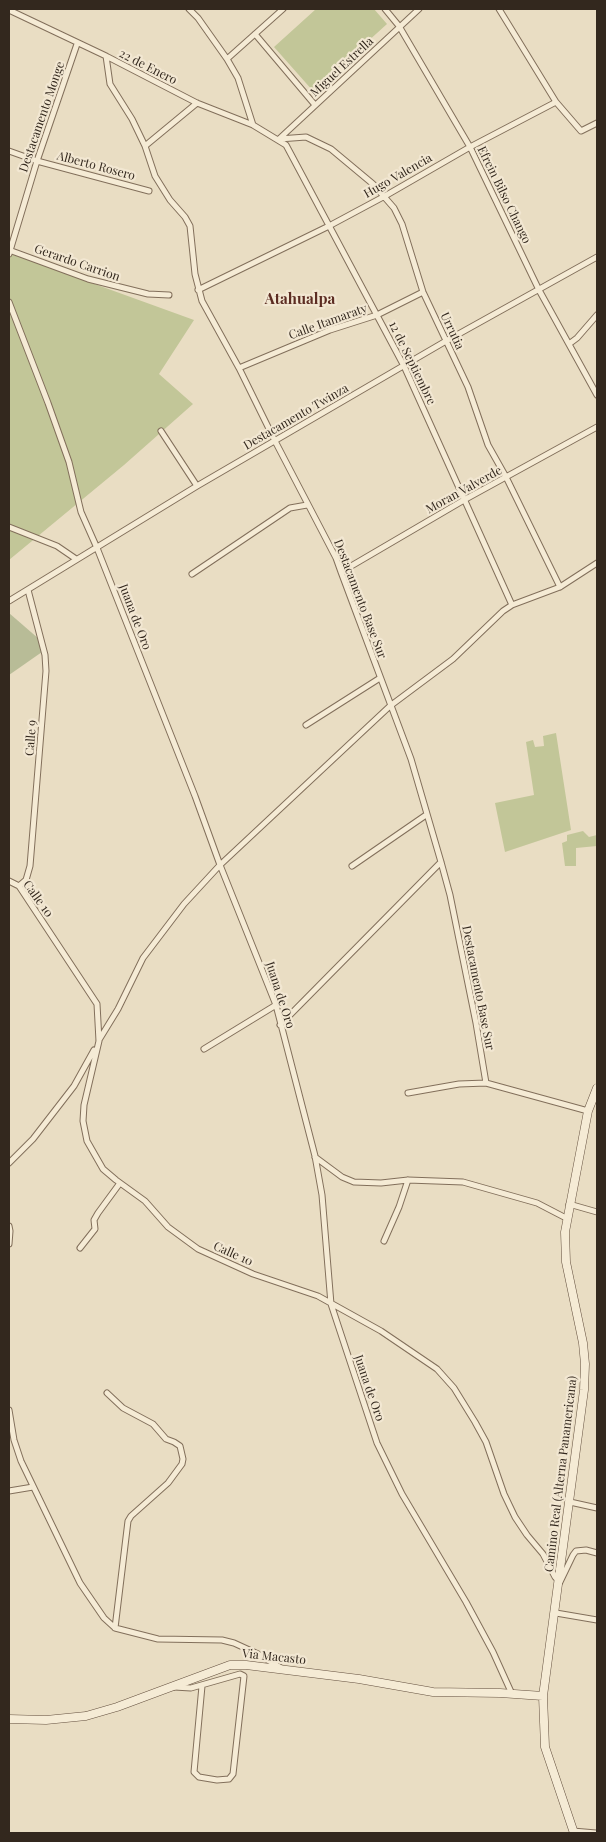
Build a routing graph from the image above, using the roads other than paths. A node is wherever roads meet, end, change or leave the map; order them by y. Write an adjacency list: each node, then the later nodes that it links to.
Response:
1 (189, 9): 11 (street)
2 (283, 9): 8 (street)
3 (385, 9): 7 (street, Efrein Bilso Chango)
4 (419, 9): 7 (street, Miguel Estrella)
5 (499, 9): 12 (street)
6 (9, 10): 9 (street, 22 de Enero)
7 (399, 26): 14 (street, Miguel Estrella); 19 (street, Efrein Bilso Chango)
8 (254, 34): 11 (street); 14 (street)
9 (77, 44): 10 (street, 22 de Enero); 21 (street, Destacamento Monge)
10 (106, 56): 13 (street, 22 de Enero); 18 (street, Destacamento Base Sur)
11 (227, 58): 16 (street)
12 (556, 102): 15 (street); 19 (street, Hugo Valencia)
13 (197, 104): 16 (street, 22 de Enero); 18 (street)
14 (315, 105): 17 (street, Miguel Estrella)
15 (597, 123)
16 (253, 126): 17 (street, 22 de Enero)
17 (278, 139): 23 (street, Urrutia); 24 (street, 12 de Septiembre)
18 (145, 146): 27 (street, Destacamento Base Sur)
19 (470, 147): 23 (street, Hugo Valencia); 28 (street, Efrein Bilso Chango)
20 (9, 150): 21 (street, Alberto Rosero)
21 (37, 161): 22 (street, Alberto Rosero); 25 (street, Destacamento Monge)
22 (149, 191)
23 (385, 196): 24 (street, Hugo Valencia); 29 (street, Urrutia)
24 (329, 226): 27 (street, Hugo Valencia); 32 (street, 12 de Septiembre)
25 (9, 251): 30 (street, Gerardo Carrion)
26 (597, 257): 28 (street, Destacamento Twinza)
27 (198, 290): 37 (street, Destacamento Base Sur)
28 (539, 290): 34 (street, Destacamento Twinza); 35 (street, Efrein Bilso Chango)
29 (423, 292): 32 (street, Calle Itamaraty); 34 (street, Urrutia)
30 (169, 295)
31 (9, 302): 47 (street, Juana de Oro)
32 (377, 315): 36 (street, 12 de Septiembre); 37 (street, Calle Itamaraty)
33 (597, 315): 35 (street)
34 (446, 341): 36 (street, Destacamento Twinza); 42 (street, Urrutia)
35 (569, 344): 38 (street, Efrein Bilso Chango)
36 (404, 366): 41 (street, Destacamento Twinza); 44 (street, 12 de Septiembre)
37 (239, 368): 41 (street, Destacamento Base Sur)
38 (597, 395)
39 (597, 427): 42 (street, Moran Valverde)
40 (161, 431): 43 (street)
41 (274, 441): 43 (street, Destacamento Twinza); 45 (street, Destacamento Base Sur)
42 (506, 477): 44 (street, Moran Valverde); 52 (street, Urrutia)
43 (197, 486): 47 (street, Destacamento Twinza)
44 (464, 500): 50 (street, Moran Valverde); 55 (street, 12 de Septiembre)
45 (307, 505): 50 (street, Destacamento Base Sur); 51 (street)
46 (9, 527): 48 (street)
47 (97, 548): 48 (street, Destacamento Twinza); 61 (street, Juana de Oro)
48 (76, 560): 53 (street, Destacamento Twinza)
49 (597, 563): 52 (street)
50 (341, 572): 56 (street, Destacamento Base Sur)
51 (192, 574)
52 (560, 588): 55 (street)
53 (28, 590): 54 (street, Destacamento Twinza); 64 (street, Calle 9)
54 (9, 601)
55 (512, 605): 57 (street)
56 (380, 678): 57 (street, Destacamento Base Sur); 58 (street)
57 (390, 706): 59 (street, Destacamento Base Sur); 61 (street)
58 (306, 725)
59 (426, 815): 60 (street, Destacamento Base Sur); 62 (street)
60 (441, 862): 66 (street); 69 (street, Destacamento Base Sur)
61 (220, 865): 65 (street, Juana de Oro); 67 (street)
62 (352, 866)
63 (9, 881): 64 (street, Calle 10)
64 (19, 886): 67 (street, Calle 10)
65 (276, 1005): 66 (street, Juana de Oro); 68 (street)
66 (280, 1025): 73 (street, Juana de Oro)
67 (99, 1041): 74 (street); 76 (street, Calle 10)
68 (204, 1049)
69 (486, 1083): 71 (street); 72 (street)
70 (597, 1088): 72 (street, Camino Real (Alterna Panamericana))
71 (408, 1092)
72 (588, 1111): 77 (street, Camino Real (Alterna Panamericana))
73 (315, 1156): 75 (street); 84 (street, Juana de Oro)
74 (9, 1162)
75 (408, 1180): 79 (street); 81 (street)
76 (120, 1183): 83 (street); 84 (street, Calle 10)
77 (569, 1204): 78 (street); 79 (street, Camino Real (Alterna Panamericana))
78 (597, 1212)
79 (566, 1218): 89 (street, Camino Real (Alterna Panamericana))
80 (9, 1226): 82 (street)
81 (384, 1241)
82 (9, 1244)
83 (80, 1248)
84 (331, 1304): 92 (street, Calle 10); 99 (street, Juana de Oro)
85 (107, 1393): 95 (street)
86 (9, 1410): 87 (street)
87 (33, 1487): 88 (street); 95 (street)
88 (9, 1491)
89 (570, 1502): 90 (street); 92 (street, Camino Real (Alterna Panamericana))
90 (597, 1508)
91 (597, 1553): 92 (street)
92 (560, 1582): 93 (street, Camino Real (Alterna Panamericana))
93 (556, 1613): 94 (street); 100 (street, Camino Real (Alterna Panamericana))
94 (597, 1620)
95 (115, 1628): 96 (street)
96 (281, 1669): 98 (street, Via Macasto); 99 (street, Via Macasto)
97 (202, 1686): 97 (street); 98 (street)
98 (174, 1687): 101 (street, Via Macasto)
99 (512, 1694): 100 (street, Via Macasto)
100 (544, 1696): 102 (street, Camino Real (Alterna Panamericana))
101 (9, 1719)
102 (573, 1832): 103 (street)
103 (596, 1833)

